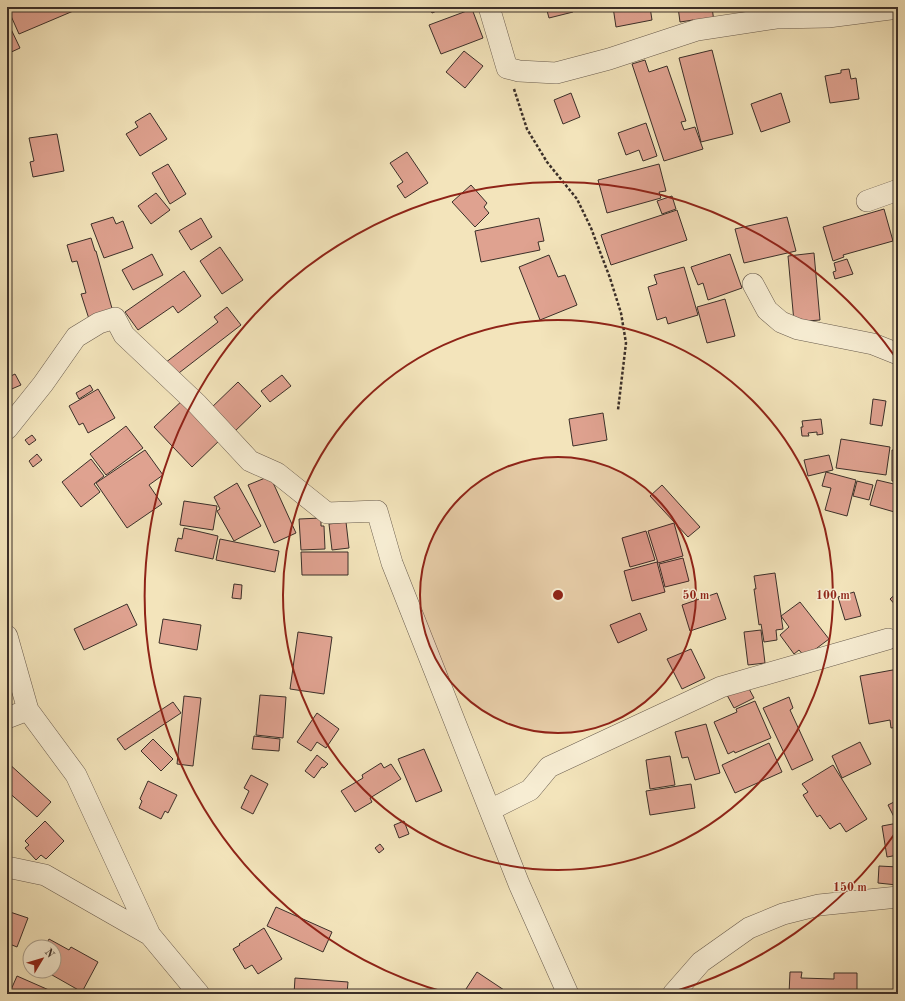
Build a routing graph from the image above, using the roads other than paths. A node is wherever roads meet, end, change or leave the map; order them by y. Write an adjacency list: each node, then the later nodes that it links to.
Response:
1 (489, 7): 2 (street)
2 (898, 8)
3 (898, 190): 4 (street)
4 (867, 201)
5 (753, 284): 6 (street)
6 (898, 354)
7 (7, 428): 12 (street)
8 (7, 636): 10 (street)
9 (888, 639): 12 (street)
10 (28, 710): 11 (street); 15 (street)
11 (7, 718)
12 (490, 810): 17 (street)
13 (7, 867): 15 (street)
14 (898, 897): 18 (street)
15 (150, 935): 16 (street)
16 (199, 994)
17 (568, 994)
18 (673, 994)

